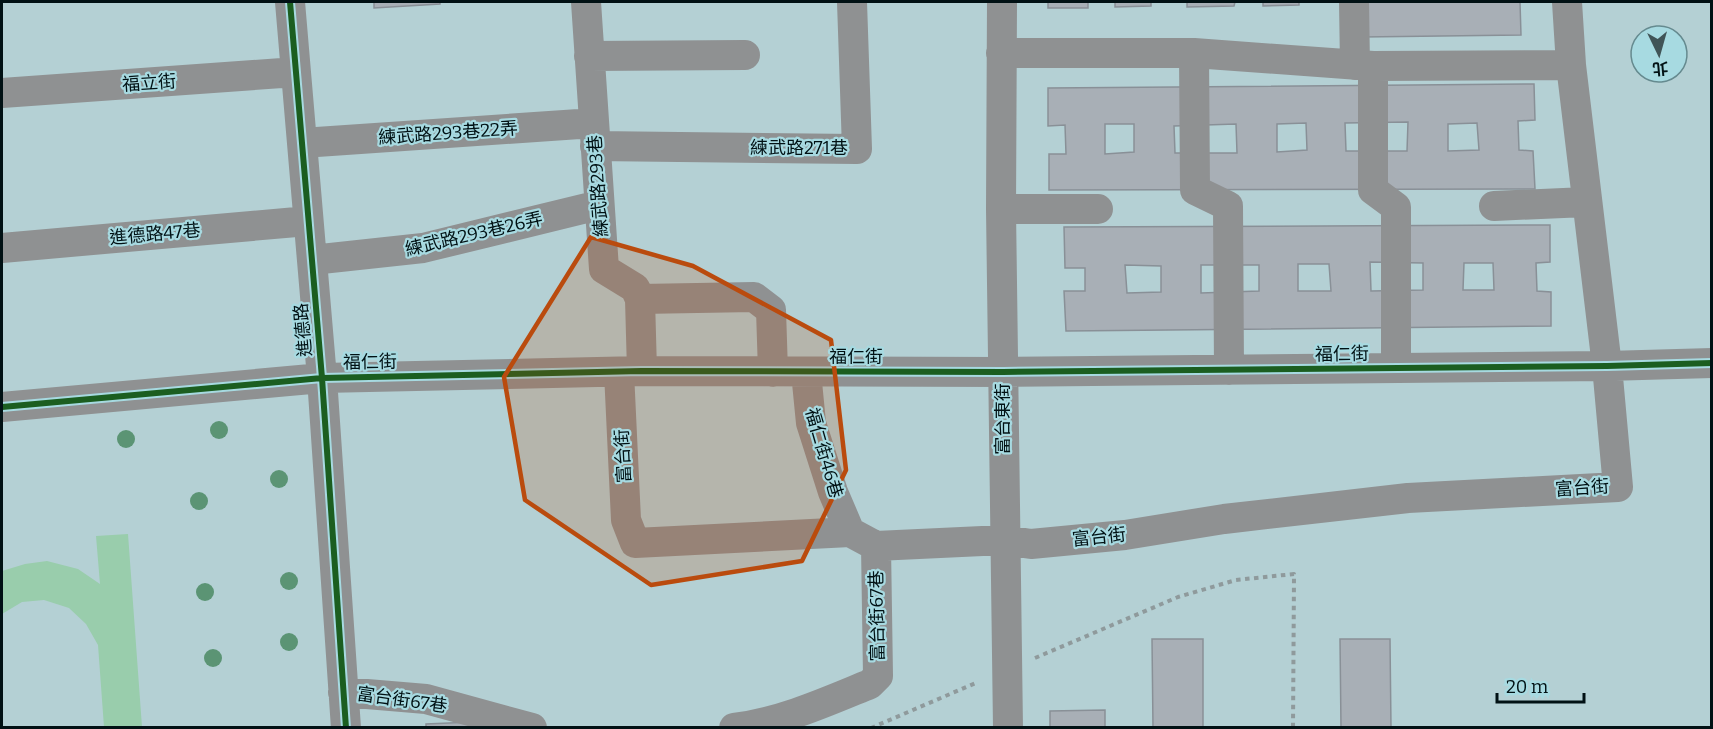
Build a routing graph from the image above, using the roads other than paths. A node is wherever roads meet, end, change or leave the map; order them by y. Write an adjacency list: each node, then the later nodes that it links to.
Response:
1 (290, 2): 13 (street, 進德路)
2 (586, 2): 10 (street, 練武路293巷)
3 (852, 2): 15 (street, 練武路271巷)
4 (1002, 2): 8 (street, 富台東街)
5 (1354, 2): 11 (street)
6 (1567, 2): 12 (street)
7 (1194, 53): 8 (street); 11 (street); 29 (street)
8 (1001, 54): 21 (street, 富台東街)
9 (745, 55): 10 (street)
10 (589, 56): 15 (street, 練武路293巷)
11 (1364, 65): 12 (street); 28 (street)
12 (1571, 65): 17 (street)
13 (296, 72): 14 (street, 福立街); 16 (street, 進德路)
14 (2, 93)
15 (594, 135): 16 (street, 練武路293巷22弄); 18 (street, 練武路293巷)
16 (302, 143): 22 (street, 進德路)
17 (1586, 202): 19 (street); 27 (street)
18 (599, 205): 24 (street, 練武路293巷26弄); 25 (street, 練武路293巷)
19 (1494, 206)
20 (1098, 208): 21 (street)
21 (1001, 209): 33 (street, 富台東街)
22 (308, 221): 23 (street, 進德路47巷); 24 (street, 進德路)
23 (2, 248)
24 (312, 260): 34 (street, 進德路)
25 (640, 298): 30 (street); 31 (street)
26 (1712, 363): 27 (street, 福仁街)
27 (1607, 366): 28 (street, 福仁街); 37 (street, 富台街)
28 (1396, 368): 29 (street, 福仁街)
29 (1229, 370): 33 (street, 福仁街)
30 (631, 371): 31 (street, 福仁街); 34 (street, 福仁街); 36 (street, 富台街)
31 (773, 372): 32 (street, 福仁街)
32 (806, 372): 33 (street, 福仁街); 36 (street, 福仁街46巷)
33 (1003, 372): 37 (street, 富台東街)
34 (322, 378): 35 (street, 福仁街); 39 (street, 進德路)
35 (2, 407)
36 (850, 532): 38 (street)
37 (1004, 540): 38 (street, 富台街); 43 (street, 富台東街)
38 (876, 546): 42 (street, 富台街67巷)
39 (343, 692): 40 (street, 進德路); 41 (street, 富台街67巷)
40 (346, 728)
41 (532, 728)
42 (734, 728)
43 (1008, 728)

